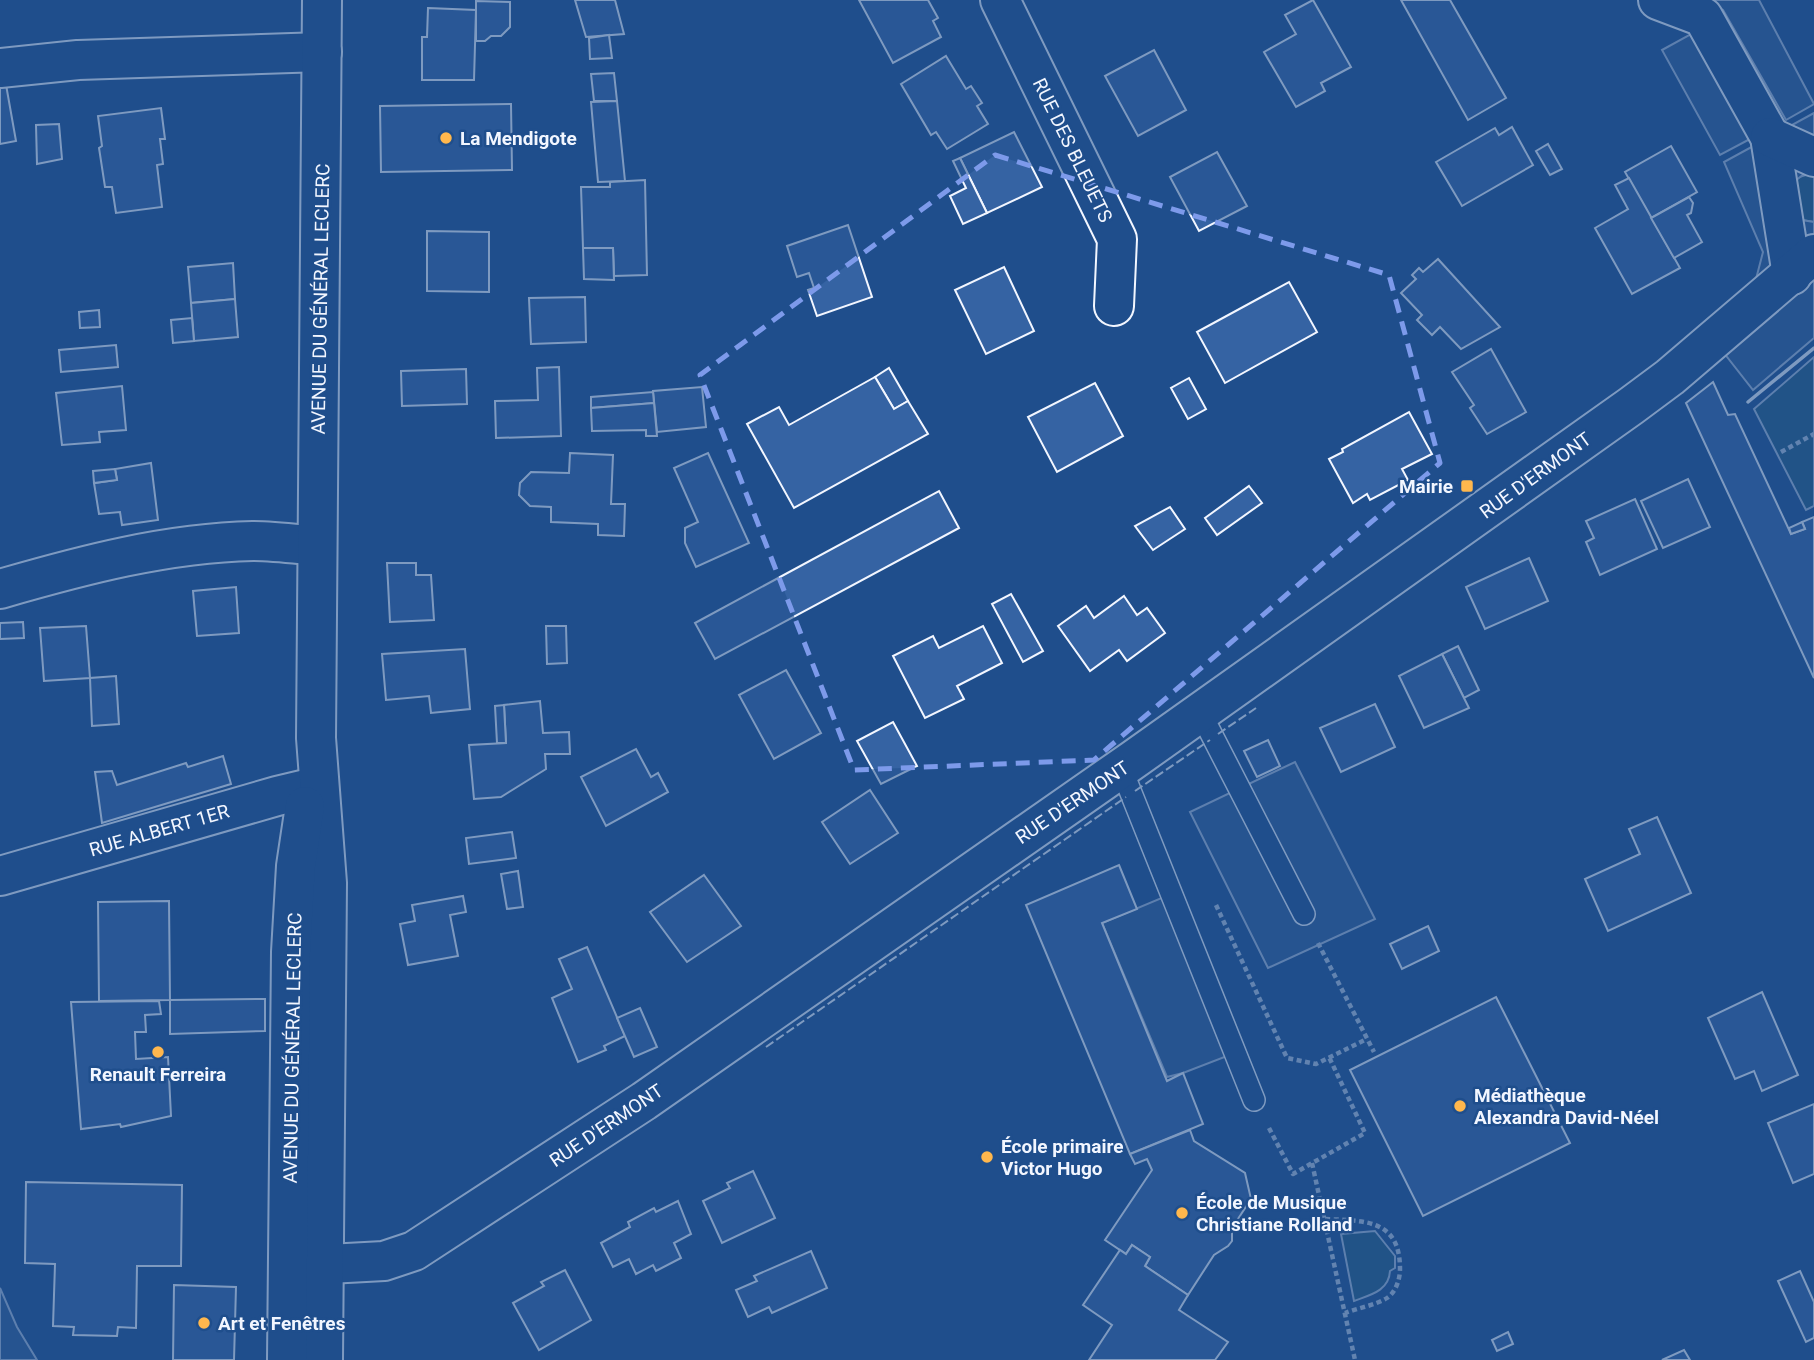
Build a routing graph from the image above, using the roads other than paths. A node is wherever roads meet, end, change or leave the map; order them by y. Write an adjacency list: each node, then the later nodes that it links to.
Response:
1 (323, 0): 4 (street, AVENUE DU GÉNÉRAL LECLERC)
2 (1000, 0): 9 (street, RUE DES BLEUETS)
3 (1658, 0): 6 (street)
4 (322, 52): 5 (street); 10 (street, AVENUE DU GÉNÉRAL LECLERC)
5 (0, 68)
6 (1770, 138): 7 (street); 8 (street)
7 (1814, 157)
8 (1803, 265): 12 (street, RUE D'ERMONT)
9 (1114, 306)
10 (317, 546): 11 (street); 14 (street, AVENUE DU GÉNÉRAL LECLERC)
11 (0, 589)
12 (1200, 712): 13 (street, RUE D'ERMONT); 16 (lane)
13 (1121, 768): 17 (lane); 18 (street, RUE D'ERMONT)
14 (314, 787): 15 (street, RUE ALBERT 1ER); 18 (street, AVENUE DU GÉNÉRAL LECLERC)
15 (0, 876)
16 (1304, 914)
17 (1254, 1100)
18 (307, 1266): 19 (street, AVENUE DU GÉNÉRAL LECLERC); 20 (street, AVENUE DU GÉNÉRAL LECLERC)
19 (287, 1360)
20 (323, 1360)

